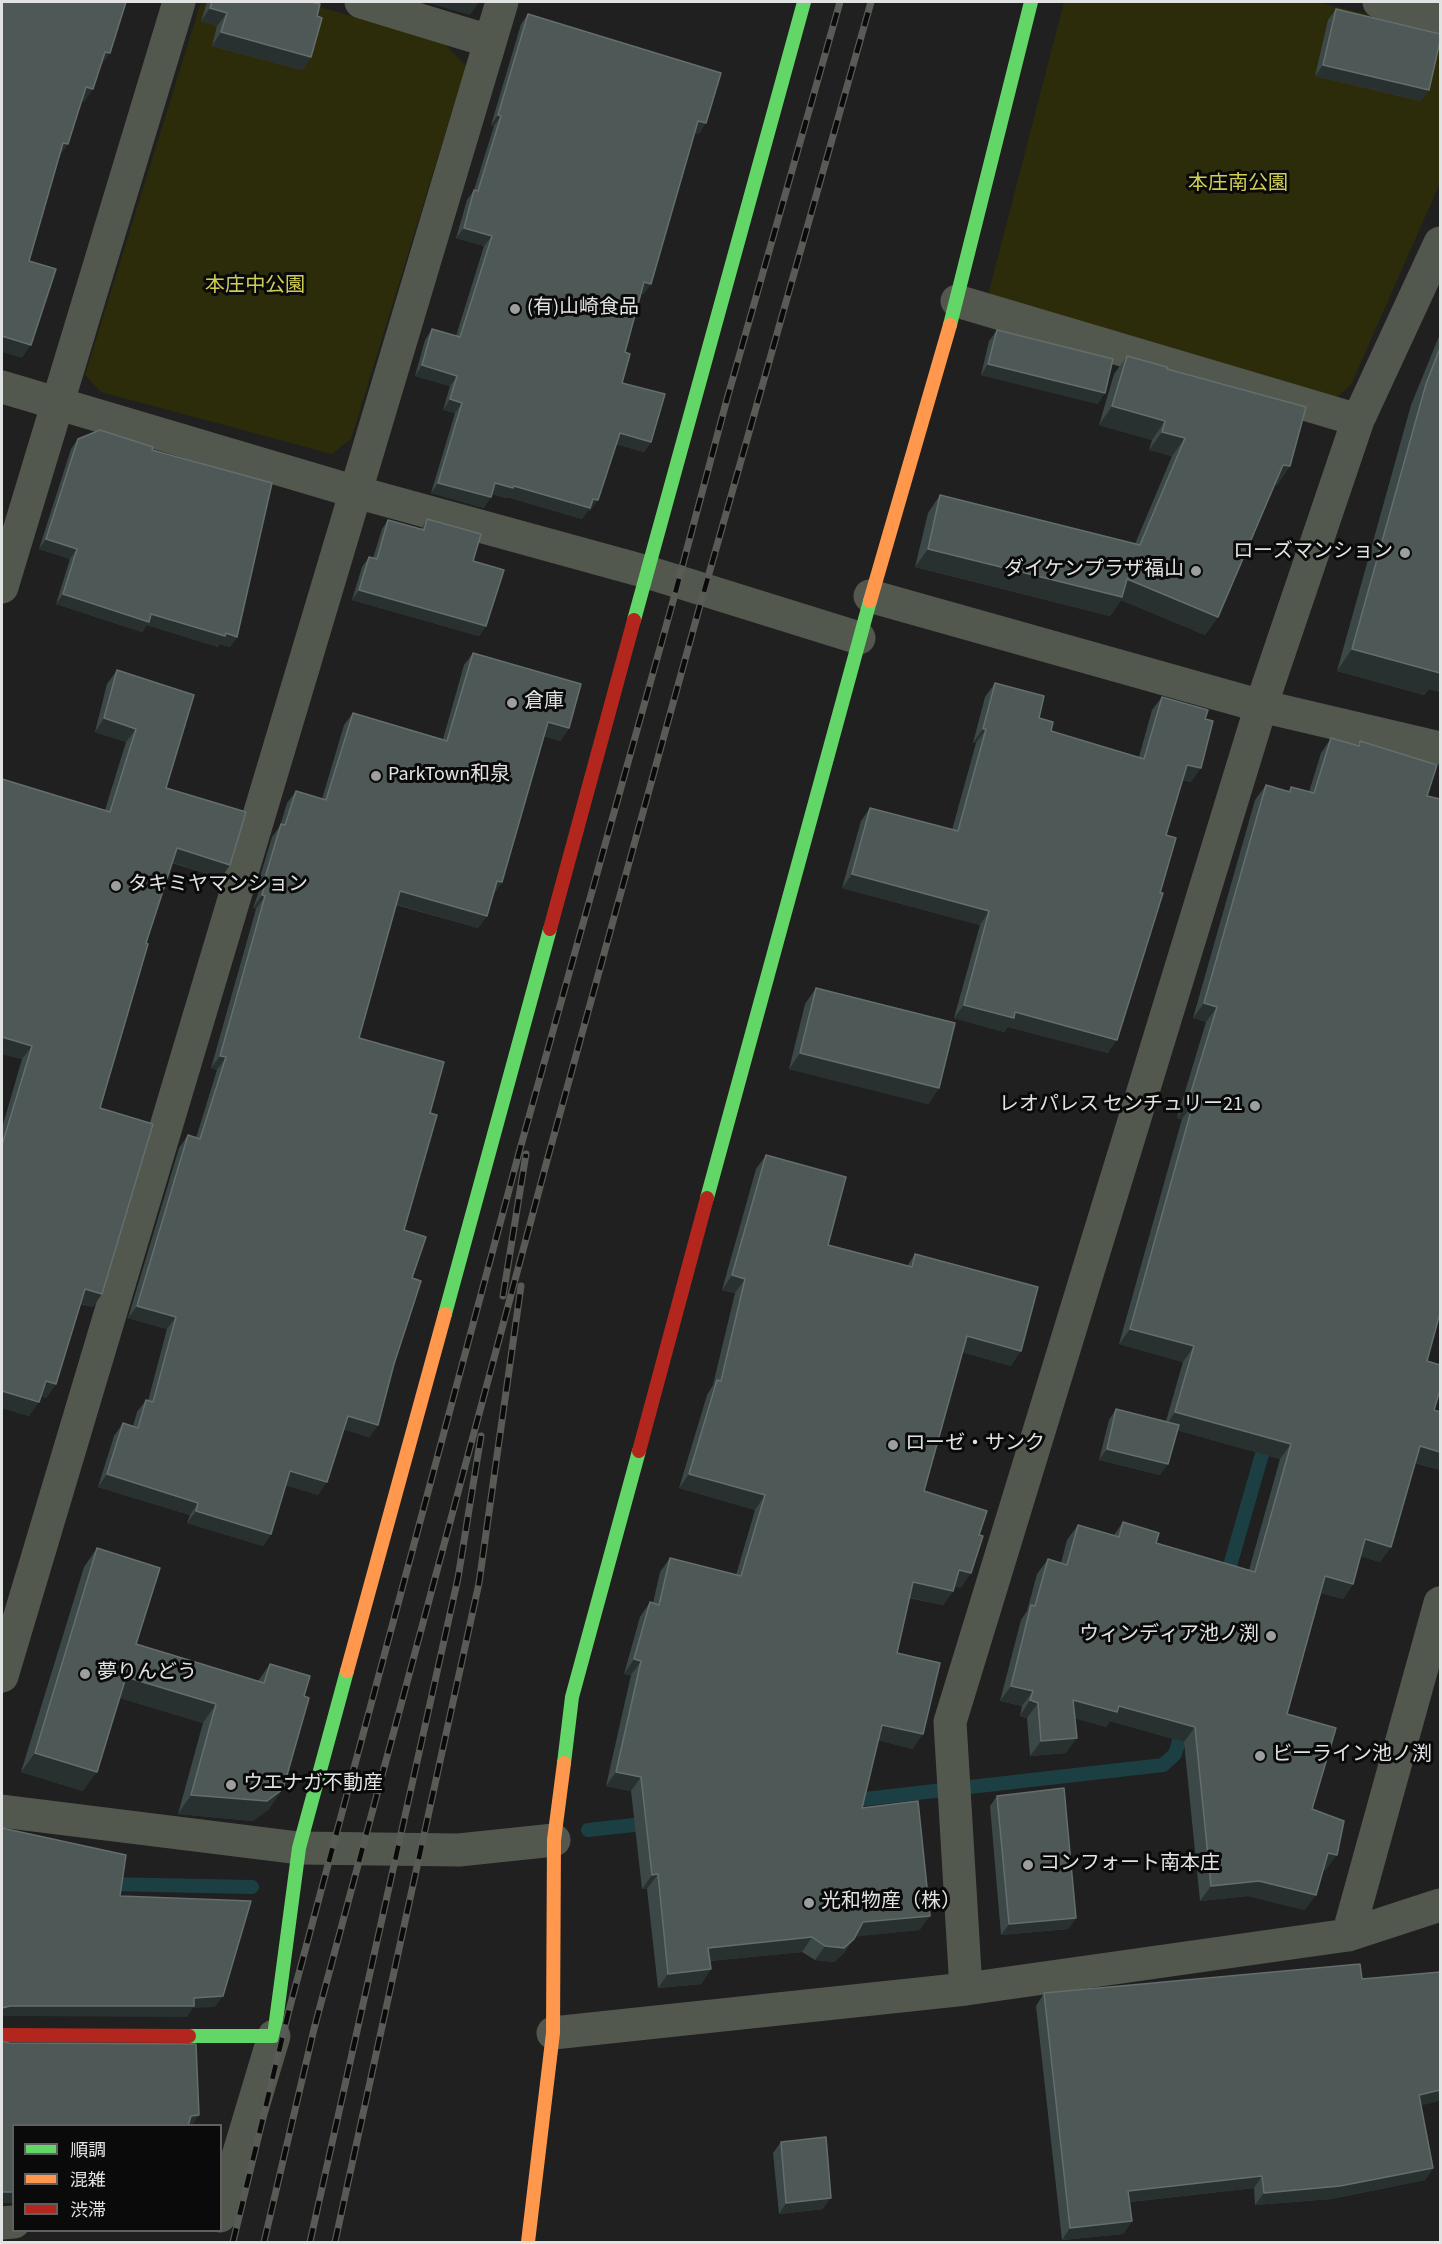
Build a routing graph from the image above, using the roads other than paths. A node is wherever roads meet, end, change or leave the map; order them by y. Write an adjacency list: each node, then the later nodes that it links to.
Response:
1 (179, 2): 12 (street)
2 (361, 2): 8 (street)
3 (502, 2): 8 (street)
4 (804, 2): 15 (street)
5 (1031, 2): 10 (street)
6 (1385, 2): 7 (street)
7 (1440, 17)
8 (489, 41): 14 (street)
9 (1440, 243): 13 (street)
10 (957, 301): 13 (street); 17 (street)
11 (2, 387): 12 (street)
12 (58, 404): 14 (street); 16 (street)
13 (1358, 420): 19 (street)
14 (356, 492): 15 (street); 22 (street)
15 (646, 572): 18 (street); 25 (street)
16 (2, 587)
17 (870, 597): 18 (street); 19 (street)
18 (859, 638): 24 (street)
19 (1262, 706): 20 (street); 28 (street)
20 (1440, 748)
21 (1440, 1603): 27 (street)
22 (2, 1676)
23 (2, 1811): 25 (street)
24 (554, 1840): 25 (street); 29 (street)
25 (299, 1848): 31 (street)
26 (1440, 1905): 27 (street)
27 (1348, 1935): 28 (street)
28 (966, 1989): 29 (street)
29 (553, 2033): 33 (street)
30 (2, 2035): 31 (street)
31 (274, 2036): 32 (street)
32 (222, 2209)
33 (528, 2242)

